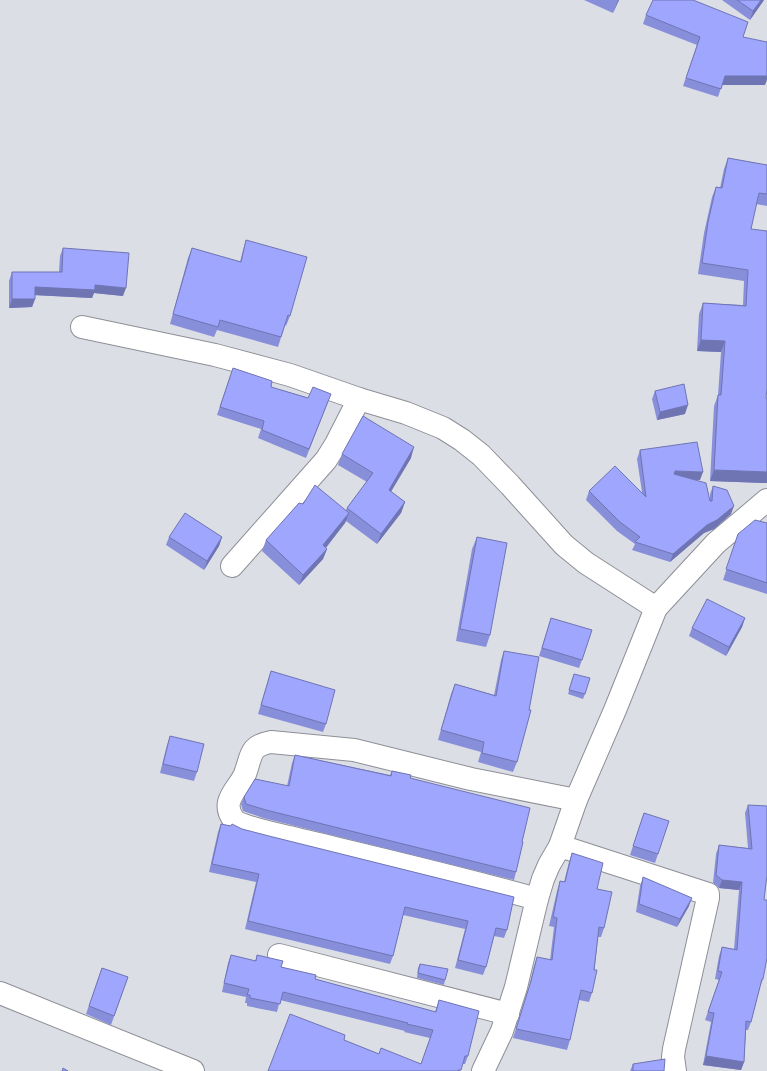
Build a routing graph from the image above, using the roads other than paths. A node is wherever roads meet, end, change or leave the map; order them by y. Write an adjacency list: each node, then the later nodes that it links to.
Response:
1 (82, 327): 2 (street)
2 (359, 399): 4 (street); 5 (street)
3 (767, 500): 5 (street)
4 (232, 566)
5 (656, 608): 6 (street)
6 (576, 800): 7 (street); 8 (street)
7 (560, 846): 8 (street); 14 (street)
8 (537, 899): 11 (street)
9 (279, 955): 11 (street)
10 (0, 993): 12 (street)
11 (508, 1014): 13 (street)
12 (193, 1071)
13 (483, 1071)
14 (675, 1071)

